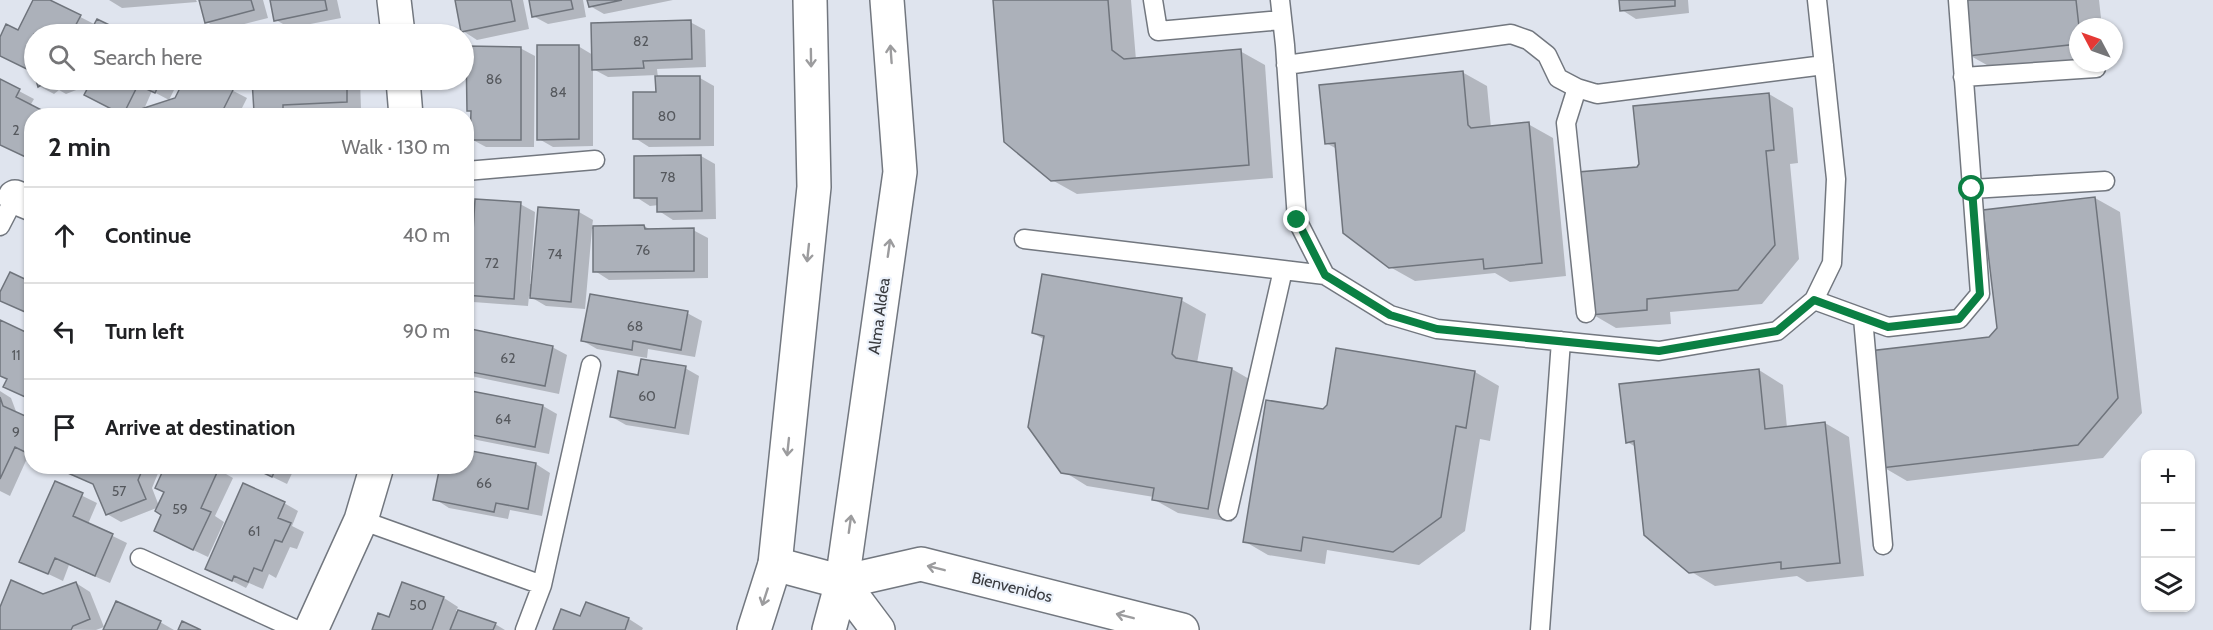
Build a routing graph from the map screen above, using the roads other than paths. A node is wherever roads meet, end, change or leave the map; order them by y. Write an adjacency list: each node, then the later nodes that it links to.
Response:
1 (394, 0): 9 (main road)
2 (810, 0): 36 (main road, one-way to 36)
3 (888, 0): 37 (main road, Alma Aldea, one-way to 3)
4 (1153, 0): 8 (lane)
5 (1280, 0): 8 (lane)
6 (1817, 0): 11 (lane)
7 (1958, 0): 13 (lane)
8 (1282, 20): 10 (lane)
9 (397, 24)
10 (1286, 65): 14 (lane); 25 (lane)
11 (1824, 65): 14 (lane); 26 (lane)
12 (2069, 71): 13 (lane)
13 (1963, 77): 20 (lane)
14 (1576, 88): 27 (lane)
15 (404, 90): 16 (main road)
16 (405, 108)
17 (595, 160): 18 (lane)
18 (474, 170)
19 (2105, 181): 20 (lane)
20 (1972, 189): 28 (lane)
21 (23, 201): 22 (lane)
22 (0, 226)
23 (1024, 239): 24 (lane)
24 (1283, 270): 25 (lane); 32 (lane)
25 (1325, 275): 29 (lane)
26 (1814, 300): 28 (lane); 29 (lane)
27 (1586, 313)
28 (1863, 318): 34 (lane)
29 (1561, 341): 46 (lane)
30 (591, 365): 38 (lane)
31 (375, 474): 33 (main road)
32 (1228, 511)
33 (361, 520): 38 (lane); 40 (main road)
34 (1883, 545)
35 (140, 558): 39 (lane)
36 (776, 564): 37 (main road, Bienvenidos); 42 (main road, one-way to 42)
37 (842, 582): 43 (main road, Alma Aldea); 44 (main road); 45 (main road, Bienvenidos, one-way to 37)
38 (542, 585): 41 (lane)
39 (297, 630)
40 (311, 630)
41 (525, 630)
42 (754, 630)
43 (829, 630)
44 (878, 630)
45 (1182, 630)
46 (1540, 630)

